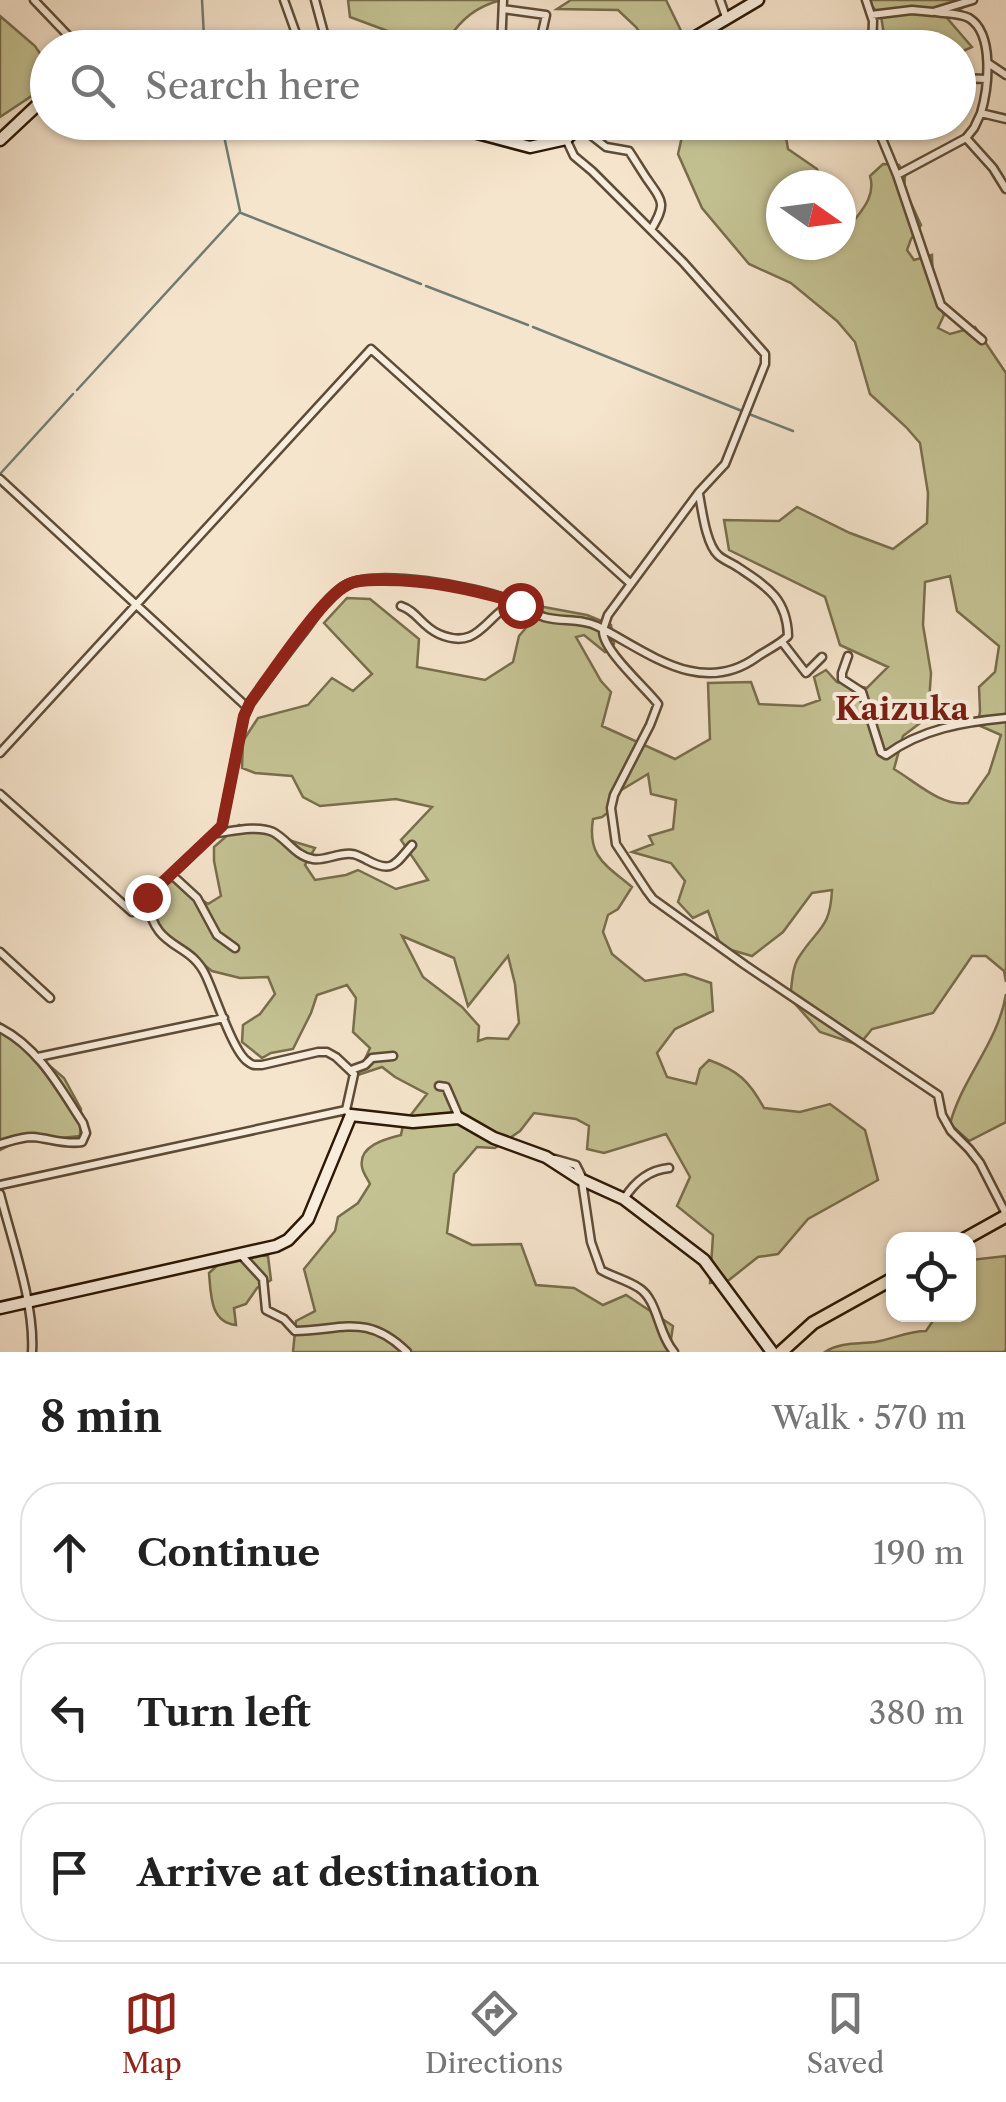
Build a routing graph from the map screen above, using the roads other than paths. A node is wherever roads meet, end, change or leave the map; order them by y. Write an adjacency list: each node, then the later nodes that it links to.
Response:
1 (34, 0): 13 (street)
2 (284, 0): 14 (street)
3 (315, 0): 15 (street)
4 (503, 0): 9 (street)
5 (720, 0): 12 (street)
6 (758, 0): 12 (street)
7 (866, 0): 11 (street)
8 (973, 0): 10 (street)
9 (503, 10): 16 (street); 17 (street)
10 (936, 12): 11 (street); 20 (street)
11 (871, 15): 19 (street)
12 (727, 18): 18 (street)
13 (63, 30)
14 (295, 30)
15 (323, 30)
16 (502, 30)
17 (544, 30)
18 (707, 30)
19 (871, 30)
20 (988, 64): 21 (street); 23 (street)
21 (1006, 76)
22 (976, 79): 23 (street)
23 (988, 79): 25 (street)
24 (30, 112): 28 (street)
25 (980, 113): 26 (street); 27 (street)
26 (1006, 120)
27 (976, 123)
28 (0, 140)
29 (502, 140): 30 (street)
30 (566, 140): 37 (street)
31 (598, 140): 37 (street)
32 (882, 140): 35 (street)
33 (962, 140): 35 (street)
34 (968, 140): 36 (street)
35 (897, 175): 38 (street)
36 (1006, 188)
37 (650, 230): 40 (street)
38 (982, 340)
39 (0, 479): 43 (street)
40 (699, 492): 41 (street); 46 (street)
41 (631, 584): 43 (street); 45 (street)
42 (516, 603): 44 (street); 45 (street); 49 (street)
43 (136, 604): 49 (street); 51 (street)
44 (402, 606)
45 (603, 630): 46 (street); 74 (street)
46 (782, 642): 48 (street)
47 (848, 656): 50 (street)
48 (822, 657)
49 (248, 708): 53 (street)
50 (1006, 718)
51 (0, 753)
52 (0, 794): 56 (street)
53 (216, 833): 54 (street); 55 (street)
54 (412, 845)
55 (172, 876): 56 (street); 57 (street)
56 (147, 897): 60 (street)
57 (234, 948)
58 (0, 952): 59 (street)
59 (50, 998)
60 (224, 1018): 62 (street); 64 (street)
61 (0, 1028): 62 (street)
62 (38, 1056): 68 (street)
63 (392, 1056): 64 (street)
64 (351, 1070): 66 (street)
65 (439, 1086): 67 (street)
66 (348, 1112): 67 (street); 71 (street); 76 (street)
67 (459, 1118): 70 (street)
68 (0, 1144)
69 (669, 1168): 73 (street)
70 (580, 1178): 73 (street); 82 (street)
71 (0, 1185)
72 (0, 1194): 78 (street)
73 (624, 1198): 83 (street)
74 (1006, 1215): 75 (main road)
75 (976, 1232)
76 (240, 1254): 78 (street); 81 (street)
77 (886, 1282): 84 (main road)
78 (28, 1302): 79 (street); 80 (street)
79 (0, 1308)
80 (32, 1352)
81 (407, 1352)
82 (674, 1352)
83 (772, 1352)
84 (781, 1352)

